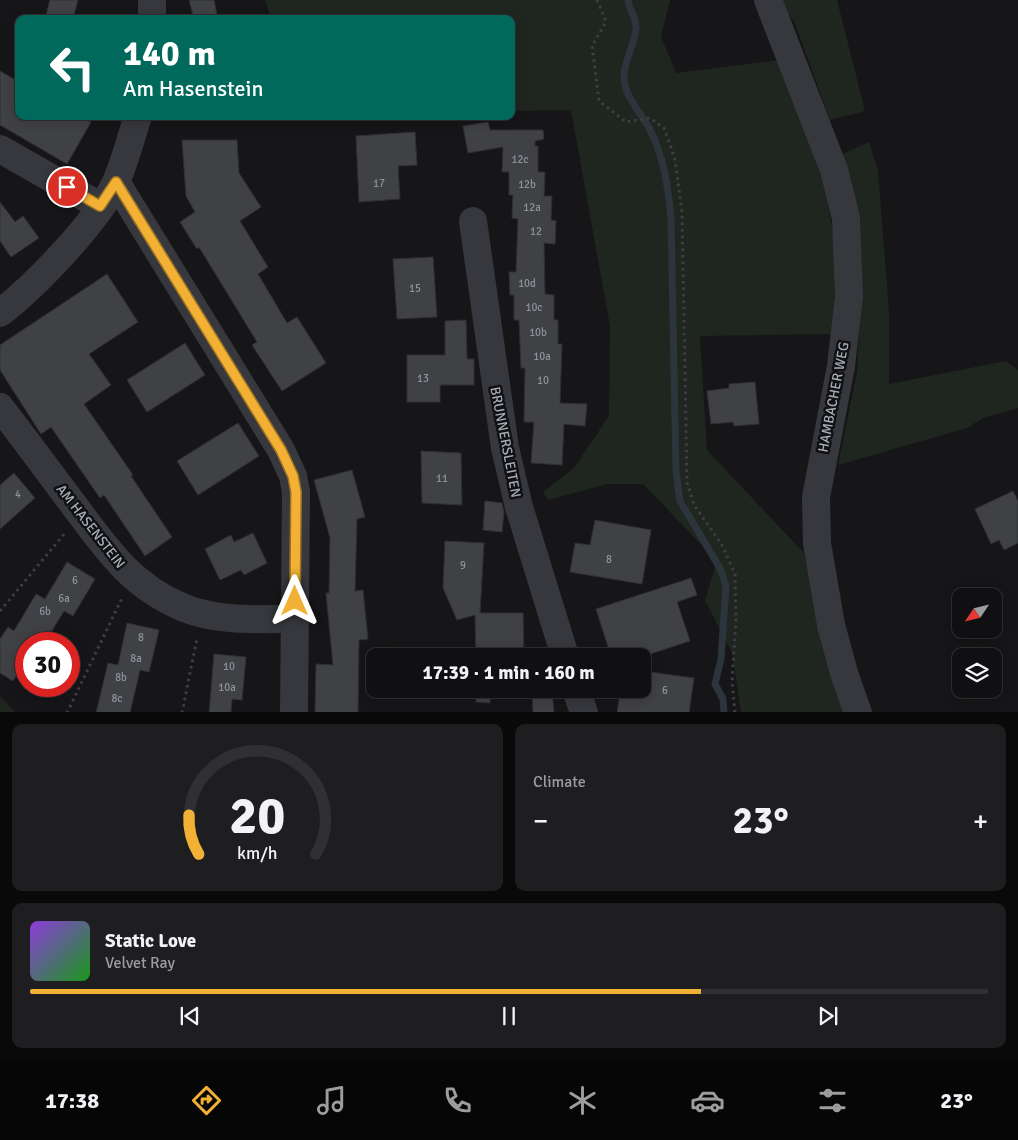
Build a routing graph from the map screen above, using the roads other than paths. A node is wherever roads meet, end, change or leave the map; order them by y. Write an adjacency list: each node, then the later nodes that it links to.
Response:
1 (152, 0): 3 (street)
2 (768, 0): 16 (street, HAMBACHER WEG)
3 (152, 15)
4 (137, 120): 6 (street)
5 (0, 149): 7 (street)
6 (116, 182): 7 (street); 11 (street)
7 (100, 206): 9 (street)
8 (473, 221): 12 (street, BRUNNERSLEITEN)
9 (0, 313)
10 (0, 407): 11 (street, AM HASENSTEIN)
11 (295, 619): 14 (street)
12 (562, 648)
13 (579, 698): 15 (street)
14 (294, 712)
15 (584, 712)
16 (858, 712)

